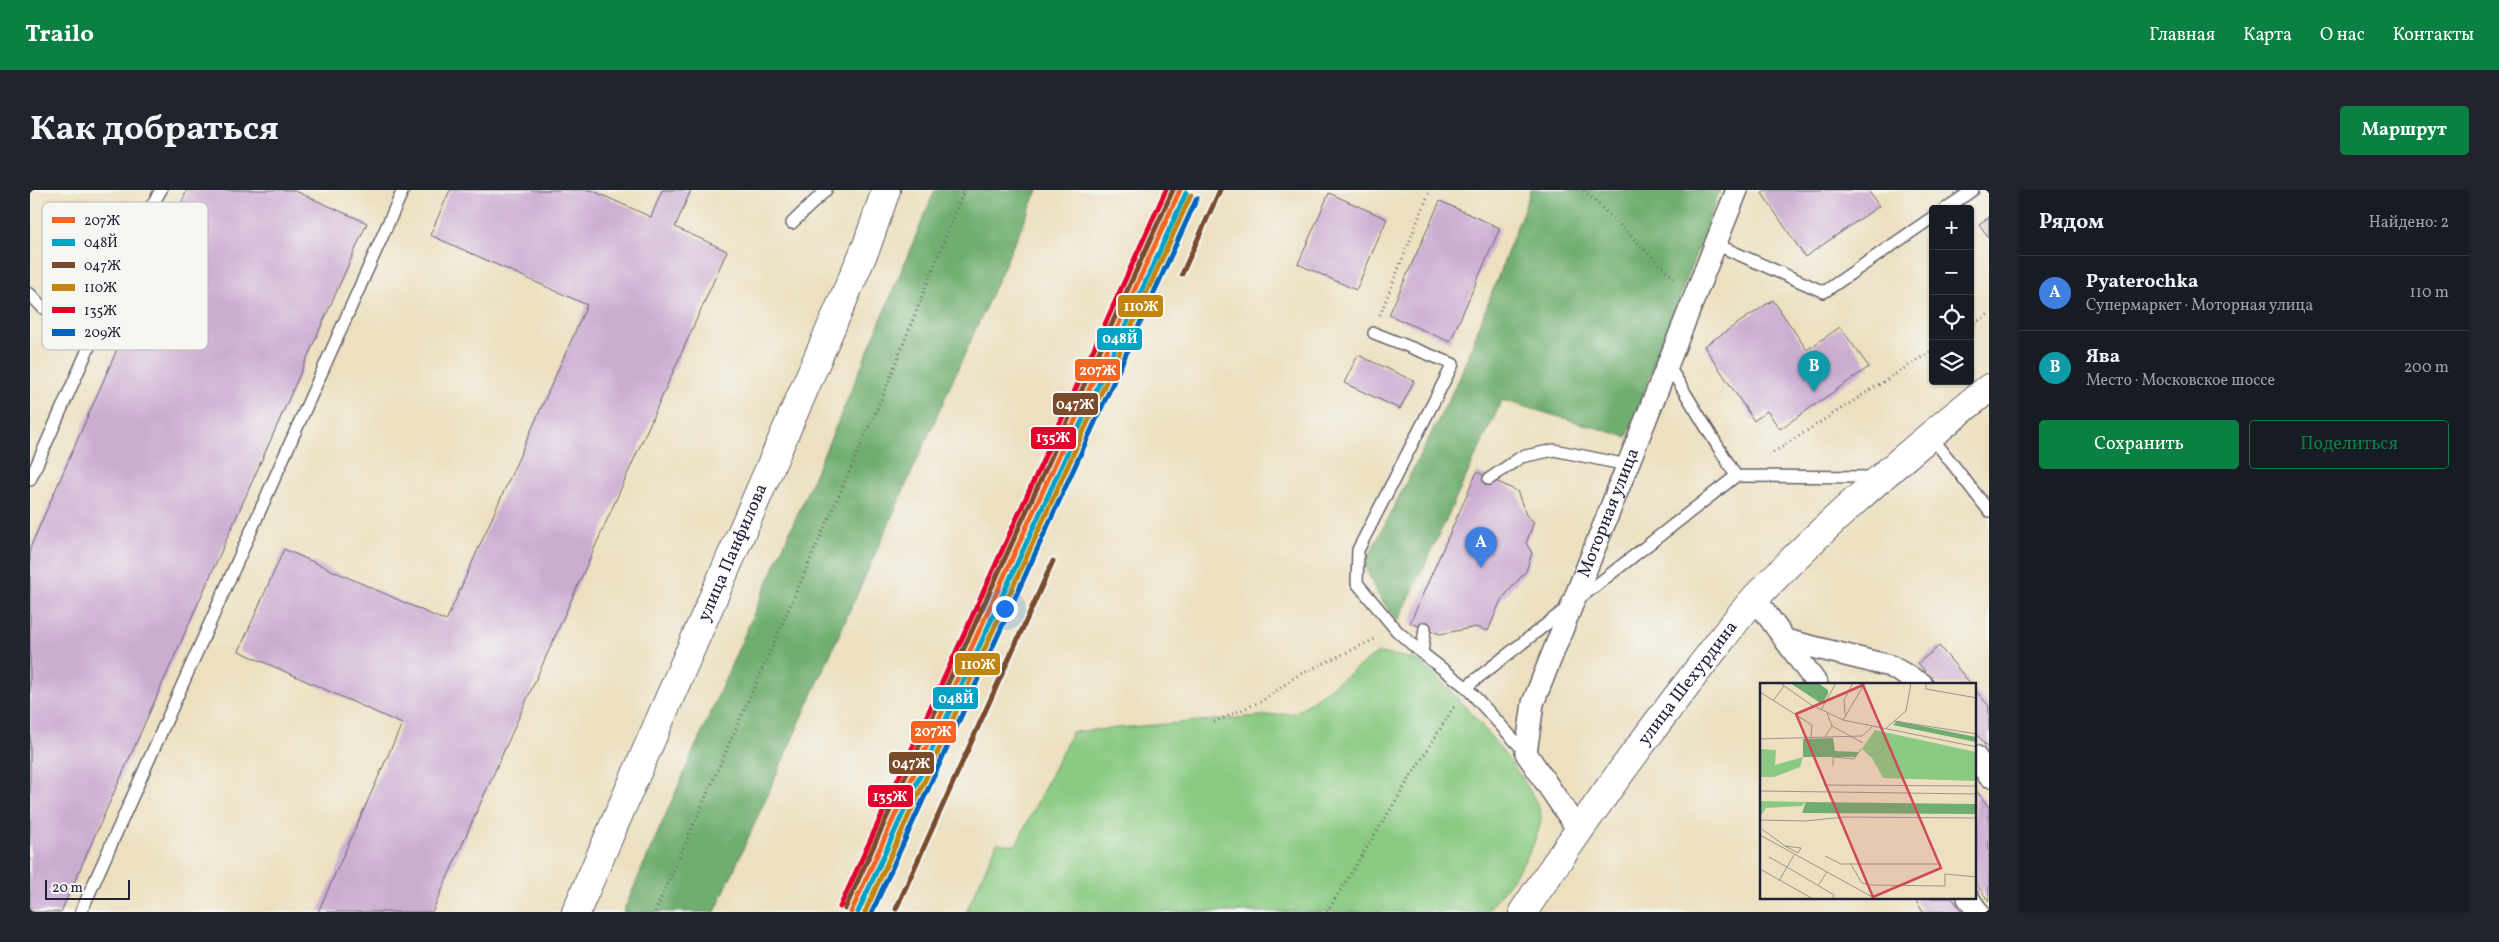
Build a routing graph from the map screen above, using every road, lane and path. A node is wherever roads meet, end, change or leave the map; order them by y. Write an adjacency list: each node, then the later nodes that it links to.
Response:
1 (161, 190): 10 (lane)
2 (403, 190): 47 (lane)
3 (826, 190): 13 (lane)
4 (886, 190): 48 (main road, улица Панфилова)
5 (964, 190): 49 (path)
6 (1430, 190): 20 (path)
7 (1584, 190): 16 (path)
8 (1737, 190): 14 (street, Моторная улица)
9 (1973, 190): 11 (lane)
10 (154, 202)
11 (1951, 205)
12 (1929, 220): 14 (lane)
13 (792, 223)
14 (1715, 244): 16 (street, Моторная улица)
15 (30, 294): 17 (lane)
16 (1695, 299): 23 (street, Моторная улица)
17 (42, 307)
18 (1989, 314): 19 (path)
19 (1974, 323)
20 (1374, 333): 35 (lane)
21 (88, 350): 30 (lane)
22 (1929, 353): 27 (path)
23 (1668, 365): 26 (street, Моторная улица); 27 (lane)
24 (1989, 388): 25 (main road, улица Шехурдина)
25 (1930, 435): 28 (main road, улица Шехурдина); 31 (lane)
26 (1628, 466): 29 (lane); 33 (street, Моторная улица)
27 (1736, 476): 28 (lane); 33 (lane)
28 (1882, 477): 32 (main road, улица Шехурдина)
29 (1489, 479)
30 (30, 480)
31 (1989, 511)
32 (1755, 598): 36 (street); 45 (main road, улица Шехурдина)
33 (1573, 604): 40 (lane); 42 (street, Моторная улица)
34 (1425, 628): 37 (lane)
35 (1397, 631): 37 (lane); 41 (path)
36 (1785, 640): 38 (street); 39 (street)
37 (1422, 653): 40 (lane)
38 (1816, 683)
39 (1920, 683)
40 (1466, 687): 42 (lane); 50 (path)
41 (1214, 722)
42 (1526, 753): 45 (street)
43 (1976, 757): 44 (street)
44 (1989, 776)
45 (1578, 830): 51 (main road, улица Шехурдина)
46 (1969, 900): 52 (street)
47 (81, 912)
48 (576, 912)
49 (655, 912)
50 (1327, 912)
51 (1523, 912)
52 (1978, 912)

